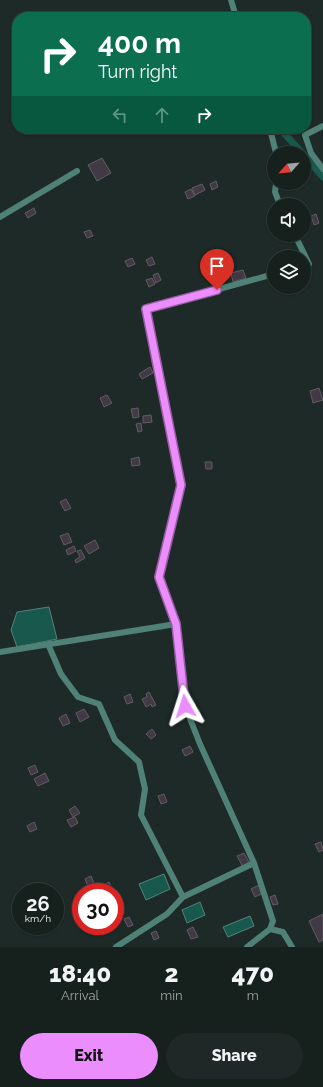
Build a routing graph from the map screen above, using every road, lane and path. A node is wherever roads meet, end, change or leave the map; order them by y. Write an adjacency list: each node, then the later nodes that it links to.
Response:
1 (231, 0): 2 (street)
2 (235, 12)
3 (323, 126): 4 (street)
4 (311, 132)
5 (271, 134): 7 (street)
6 (307, 134): 8 (street)
7 (274, 146)
8 (323, 169)
9 (77, 171): 10 (street)
10 (0, 217)
11 (267, 276): 12 (street)
12 (176, 624): 13 (street); 15 (street)
13 (48, 644): 14 (street); 16 (street)
14 (0, 652)
15 (254, 863): 16 (street); 17 (street)
16 (183, 897): 18 (street)
17 (270, 929): 19 (street); 20 (street)
18 (116, 947)
19 (247, 947)
20 (292, 947)

